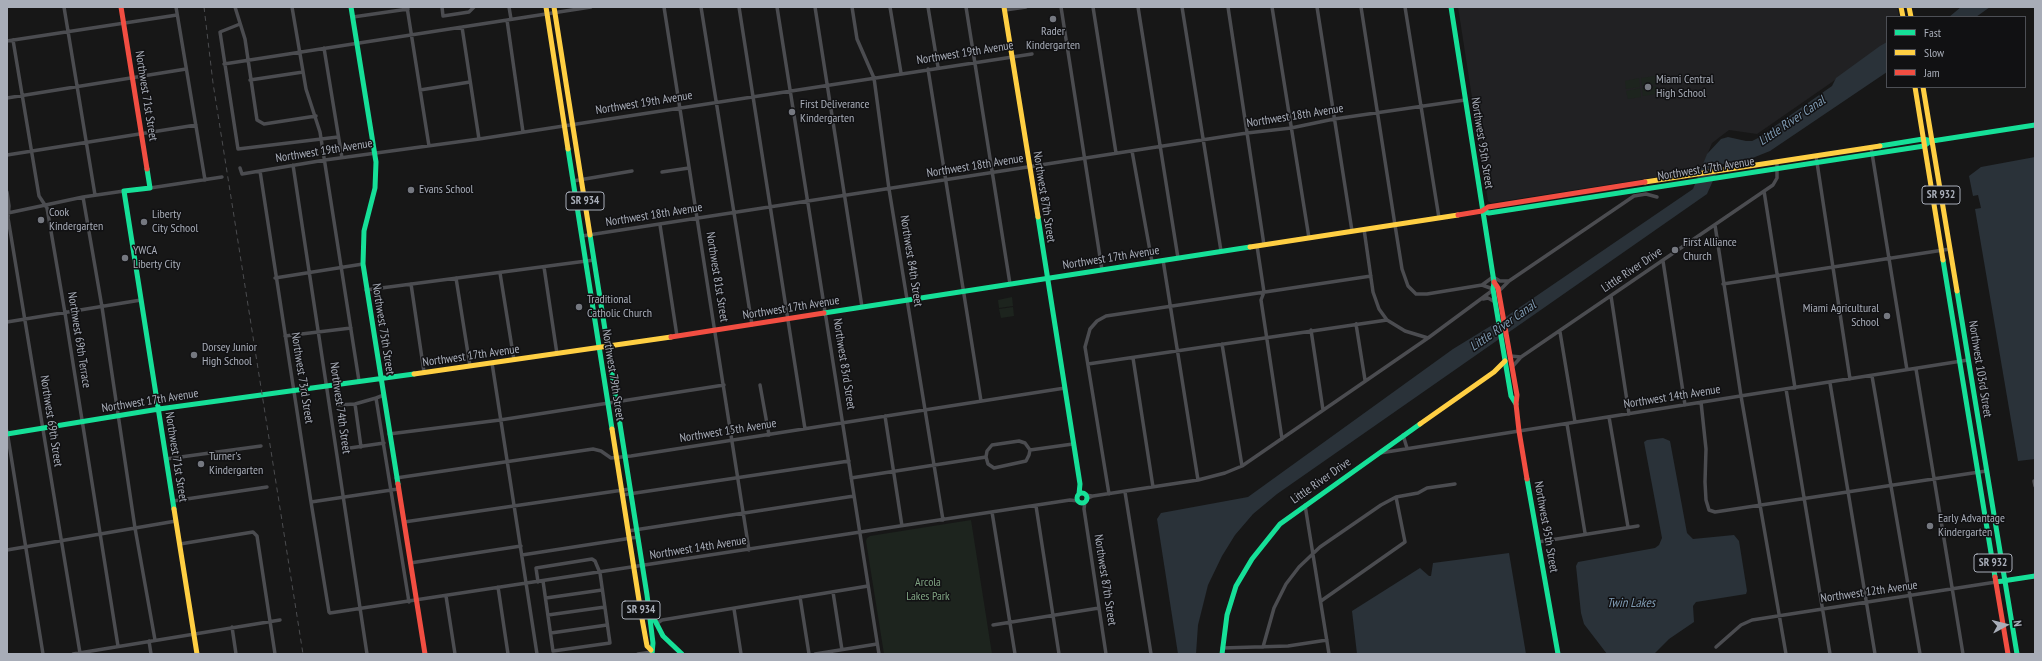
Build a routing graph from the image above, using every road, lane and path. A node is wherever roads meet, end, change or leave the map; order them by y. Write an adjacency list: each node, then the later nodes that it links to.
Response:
1 (64, 7): 42 (street)
2 (122, 7): 39 (main road, Northwest 71st Street)
3 (176, 7): 36 (street)
4 (236, 7): 40 (street)
5 (292, 7): 48 (street)
6 (351, 7): 37 (main road, Northwest 75th Street)
7 (442, 7): 8 (street)
8 (474, 7)
9 (509, 7): 38 (street)
10 (546, 7): 35 (main road, Northwest 79th Street / SR 934)
11 (590, 7): 34 (street)
12 (664, 7): 77 (street, Northwest 81st Street)
13 (701, 7): 75 (street)
14 (739, 7): 72 (street)
15 (777, 7): 70 (street, Northwest 83rd Street)
16 (815, 7): 65 (street)
17 (852, 7): 62 (street, Northwest 84th Street)
18 (890, 7): 58 (street)
19 (928, 7): 54 (street)
20 (966, 7): 52 (street)
21 (1026, 7): 33 (street)
22 (1061, 7): 110 (street)
23 (1093, 7): 104 (street)
24 (1138, 7): 98 (street)
25 (1182, 7): 93 (street)
26 (1228, 7): 88 (street)
27 (1272, 7): 85 (street)
28 (1317, 7): 80 (street)
29 (1361, 7): 78 (street)
30 (1405, 7): 76 (street)
31 (1451, 7): 74 (main road, Northwest 95th Street)
32 (408, 8): 37 (street); 43 (street)
33 (1005, 9): 50 (main road, Northwest 87th Street)
34 (555, 10): 35 (street); 59 (main road, Northwest 79th Street / SR 934)
35 (547, 14): 38 (street); 60 (main road, Northwest 79th Street / SR 934)
36 (177, 15): 39 (street); 55 (street)
37 (353, 17): 46 (main road, Northwest 75th Street)
38 (509, 20): 41 (street); 87 (street)
39 (124, 22): 42 (street); 61 (main road, Northwest 71st Street)
40 (240, 24): 51 (street); 53 (street)
41 (462, 27): 43 (street); 64 (street)
42 (68, 31): 44 (street); 66 (street)
43 (412, 34): 46 (street); 69 (street)
44 (13, 40): 45 (street); 71 (street, Northwest 69th Terrace)
45 (7, 41)
46 (357, 43): 47 (street); 103 (main road, Northwest 75th Street)
47 (324, 48): 48 (street); 89 (street)
48 (299, 52): 51 (street); 57 (street)
49 (1032, 54): 50 (street, Northwest 19th Avenue)
50 (1012, 56): 52 (street, Northwest 19th Avenue); 117 (main road, Northwest 87th Street)
51 (247, 60): 53 (street); 63 (street)
52 (975, 61): 54 (street, Northwest 19th Avenue); 122 (street)
53 (224, 64): 91 (street)
54 (938, 67): 56 (street, Northwest 19th Avenue)
55 (186, 69): 61 (street); 82 (street)
56 (928, 69): 58 (street, Northwest 19th Avenue); 126 (street)
57 (303, 72): 63 (street); 79 (street)
58 (901, 73): 62 (street, Northwest 19th Avenue)
59 (565, 74): 60 (main road); 81 (main road, Northwest 79th Street / SR 934)
60 (556, 76): 84 (main road, Northwest 79th Street / SR 934)
61 (133, 77): 66 (street); 86 (main road, Northwest 71st Street)
62 (874, 78): 65 (street, Northwest 19th Avenue); 130 (street, Northwest 84th Street)
63 (250, 80): 79 (street)
64 (470, 82): 69 (street); 90 (street)
65 (828, 84): 70 (street, Northwest 19th Avenue); 137 (street)
66 (77, 86): 71 (street); 95 (street)
67 (1915, 88): 92 (main road, Northwest 103rd Street / SR 932)
68 (1923, 88): 94 (main road, Northwest 103rd Street / SR 932)
69 (420, 90): 96 (street)
70 (789, 91): 72 (street, Northwest 19th Avenue); 142 (street, Northwest 83rd Street)
71 (22, 95): 73 (street); 100 (street, Northwest 69th Terrace)
72 (753, 96): 75 (street, Northwest 19th Avenue); 145 (street)
73 (7, 98)
74 (1465, 100): 76 (street, Northwest 18th Avenue); 146 (main road, Northwest 95th Street)
75 (717, 102): 77 (street, Northwest 19th Avenue); 148 (street)
76 (1421, 107): 78 (street, Northwest 18th Avenue); 149 (street)
77 (680, 108): 81 (street, Northwest 19th Avenue); 116 (street, Northwest 81st Street)
78 (1377, 114): 80 (street, Northwest 18th Avenue); 151 (street)
79 (316, 116): 91 (street)
80 (1334, 119): 85 (street, Northwest 18th Avenue); 155 (street)
81 (573, 124): 84 (street, Northwest 19th Avenue); 125 (main road, Northwest 79th Street / SR 934)
82 (196, 125): 86 (street); 124 (street)
83 (2035, 125): 94 (main road, Northwest 17th Avenue)
84 (564, 126): 87 (street, Northwest 19th Avenue); 127 (main road, Northwest 79th Street / SR 934)
85 (1291, 128): 88 (street, Northwest 18th Avenue); 158 (street)
86 (142, 132): 95 (street); 128 (main road, Northwest 71st Street)
87 (523, 132): 90 (street, Northwest 19th Avenue)
88 (1247, 133): 93 (street, Northwest 18th Avenue); 159 (street)
89 (338, 136): 91 (street); 109 (street)
90 (479, 138): 96 (street, Northwest 19th Avenue)
91 (322, 139): 111 (street)
92 (1923, 139): 94 (main road, Northwest 17th Avenue); 97 (main road, Northwest 103rd Street / SR 932); 99 (main road, Northwest 17th Avenue)
93 (1203, 140): 98 (street, Northwest 18th Avenue); 163 (street)
94 (1932, 141): 97 (main road, Northwest 17th Avenue); 161 (main road, Northwest 103rd Street / SR 932)
95 (86, 142): 100 (street); 136 (street)
96 (429, 146): 103 (street, Northwest 19th Avenue)
97 (1924, 146): 105 (main road, Northwest 17th Avenue); 162 (main road, Northwest 103rd Street / SR 932)
98 (1159, 147): 102 (street, Northwest 18th Avenue); 164 (street)
99 (1871, 147): 101 (main road, Northwest 17th Avenue); 105 (street)
100 (31, 150): 106 (street); 144 (street, Northwest 69th Terrace)
101 (1850, 150): 107 (main road, Northwest 17th Avenue); 108 (main road)
102 (1132, 151): 104 (street, Northwest 18th Avenue); 170 (street)
103 (375, 153): 109 (street, Northwest 19th Avenue); 171 (main road, Northwest 75th Street)
104 (1116, 153): 110 (street, Northwest 18th Avenue)
105 (1872, 154): 108 (main road, Northwest 17th Avenue); 165 (street)
106 (7, 155)
107 (1816, 156): 112 (main road, Northwest 17th Avenue); 113 (street)
108 (1851, 157): 113 (main road, Northwest 17th Avenue)
109 (342, 158): 111 (street, Northwest 19th Avenue)
110 (1085, 159): 117 (street, Northwest 18th Avenue); 175 (street)
111 (325, 160): 114 (street, Northwest 19th Avenue); 174 (street)
112 (1777, 162): 118 (street, Little River Drive); 129 (main road, Northwest 17th Avenue)
113 (1817, 162): 118 (main road, Northwest 17th Avenue); 173 (street)
114 (293, 165): 119 (street, Northwest 19th Avenue); 176 (street, Northwest 74th Street)
115 (240, 168): 119 (street)
116 (689, 168): 121 (street); 150 (street, Northwest 81st Street)
117 (1030, 168): 122 (street, Northwest 18th Avenue); 182 (main road, Northwest 87th Street)
118 (1777, 168): 131 (street, Little River Drive); 135 (main road, Northwest 17th Avenue)
119 (260, 171): 180 (street, Northwest 73rd Street)
120 (632, 171): 125 (street)
121 (662, 172)
122 (993, 173): 126 (street, Northwest 18th Avenue); 186 (street)
123 (222, 177): 124 (street)
124 (205, 180): 128 (street)
125 (581, 180): 127 (street); 156 (main road, Northwest 79th Street / SR 934)
126 (947, 180): 130 (street, Northwest 18th Avenue); 191 (street)
127 (573, 181): 157 (main road, Northwest 79th Street / SR 934)
128 (150, 188): 133 (main road)
129 (1611, 188): 134 (main road, Northwest 17th Avenue); 135 (main road)
130 (890, 189): 137 (street, Northwest 18th Avenue); 196 (street, Northwest 84th Street)
131 (1764, 191): 153 (street, Little River Drive); 178 (street)
132 (7, 192): 147 (street, Northwest 69th Street)
133 (124, 192): 136 (street); 195 (main road, Northwest 71st Street)
134 (1583, 192): 138 (main road, Northwest 17th Avenue); 141 (main road)
135 (1612, 194): 141 (main road, Northwest 17th Avenue)
136 (95, 195): 139 (street)
137 (845, 196): 142 (street, Northwest 18th Avenue); 200 (street)
138 (1555, 196): 143 (main road); 146 (main road, Northwest 17th Avenue)
139 (83, 197): 144 (street); 199 (street)
140 (1657, 197): 184 (street, Northwest 14th Avenue)
141 (1569, 200): 143 (main road, Northwest 17th Avenue)
142 (806, 202): 145 (street, Northwest 18th Avenue); 202 (street, Northwest 83rd Street)
143 (1559, 202): 146 (main road, Northwest 17th Avenue)
144 (44, 205): 147 (street); 201 (street, Northwest 69th Terrace)
145 (770, 208): 148 (street, Northwest 18th Avenue); 205 (street)
146 (1482, 211): 149 (main road, Northwest 17th Avenue); 183 (main road, Northwest 95th Street)
147 (8, 213): 204 (street, Northwest 69th Street)
148 (734, 213): 150 (street, Northwest 18th Avenue); 208 (street)
149 (1439, 218): 151 (main road, Northwest 17th Avenue)
150 (697, 219): 152 (street, Northwest 18th Avenue); 211 (street, Northwest 81st Street)
151 (1395, 224): 154 (main road, Northwest 17th Avenue); 188 (street)
152 (660, 225): 156 (street, Northwest 18th Avenue); 216 (street)
153 (1714, 225): 169 (street, Little River Drive); 187 (street)
154 (1364, 229): 155 (main road, Northwest 17th Avenue); 179 (street)
155 (1352, 231): 158 (main road, Northwest 17th Avenue)
156 (590, 235): 157 (street, Northwest 18th Avenue); 166 (main road, Northwest 79th Street / SR 934)
157 (582, 236): 168 (main road, Northwest 79th Street / SR 934)
158 (1309, 238): 159 (main road, Northwest 17th Avenue)
159 (1264, 245): 160 (main road, Northwest 17th Avenue)
160 (1257, 246): 163 (main road, Northwest 17th Avenue); 192 (street)
161 (1950, 249): 162 (street); 228 (main road, Northwest 103rd Street / SR 932)
162 (1941, 250): 165 (street); 230 (main road, Northwest 103rd Street / SR 932)
163 (1221, 251): 164 (main road, Northwest 17th Avenue)
164 (1178, 258): 167 (main road, Northwest 17th Avenue)
165 (1888, 258): 173 (street); 236 (street)
166 (594, 260): 168 (street); 220 (main road, Northwest 79th Street / SR 934)
167 (1163, 260): 170 (main road, Northwest 17th Avenue); 198 (street)
168 (585, 261): 172 (street); 221 (main road, Northwest 79th Street / SR 934)
169 (1663, 261): 193 (street, Little River Drive); 263 (street)
170 (1152, 262): 175 (main road, Northwest 17th Avenue)
171 (363, 264): 174 (street); 189 (main road, Northwest 75th Street)
172 (544, 267): 177 (street); 223 (street)
173 (1833, 267): 178 (street); 242 (street)
174 (342, 268): 176 (street); 210 (street)
175 (1102, 270): 182 (main road, Northwest 17th Avenue)
176 (310, 272): 180 (street); 213 (street, Northwest 74th Street)
177 (500, 273): 181 (street); 227 (street)
178 (1778, 275): 187 (street); 250 (street)
179 (1371, 276): 192 (street); 206 (street)
180 (275, 278): 215 (street, Northwest 73rd Street)
181 (456, 278): 185 (street); 233 (street)
182 (1047, 278): 186 (main road, Northwest 17th Avenue); 249 (main road, Northwest 87th Street)
183 (1494, 279): 184 (street); 188 (street); 190 (main road, Northwest 95th Street)
184 (1509, 281): 190 (street, Northwest 14th Avenue)
185 (411, 284): 189 (street); 237 (street)
186 (1010, 284): 191 (main road, Northwest 17th Avenue)
187 (1723, 284): 254 (street)
188 (1482, 285): 190 (street)
189 (366, 290): 241 (main road, Northwest 75th Street)
190 (1495, 290): 194 (street, Northwest 14th Avenue); 197 (main road, Northwest 95th Street); 203 (main road, Northwest 95th Street)
191 (964, 291): 196 (main road, Northwest 17th Avenue); 256 (street)
192 (1264, 292): 198 (street); 217 (street)
193 (1611, 296): 214 (street, Little River Drive); 267 (street)
194 (1483, 299): 197 (street); 218 (street, Northwest 14th Avenue)
195 (141, 300): 199 (street); 264 (main road, Northwest 71st Street)
196 (908, 300): 200 (main road, Northwest 17th Avenue); 265 (street, Northwest 84th Street)
197 (1495, 302): 203 (main road, Northwest 95th Street)
198 (1170, 306): 222 (street); 232 (street)
199 (102, 307): 201 (street); 268 (street)
200 (862, 307): 202 (main road, Northwest 17th Avenue)
201 (65, 313): 204 (street); 272 (street, Northwest 69th Terrace)
202 (825, 313): 205 (main road, Northwest 17th Avenue); 274 (street, Northwest 83rd Street)
203 (1501, 318): 224 (main road, Northwest 95th Street); 229 (main road, Northwest 95th Street)
204 (26, 319): 207 (street); 276 (street, Northwest 69th Street)
205 (788, 319): 208 (main road, Northwest 17th Avenue); 277 (street)
206 (1387, 320): 209 (street); 218 (street)
207 (7, 322)
208 (752, 324): 211 (main road, Northwest 17th Avenue)
209 (1356, 324): 212 (street); 243 (street)
210 (351, 328): 213 (street); 244 (street)
211 (715, 330): 216 (main road, Northwest 17th Avenue); 246 (street, Northwest 81st Street)
212 (1311, 330): 217 (street); 266 (street)
213 (320, 332): 215 (street); 248 (street, Northwest 74th Street)
214 (1560, 332): 225 (street, Little River Drive); 273 (street)
215 (285, 336): 252 (street, Northwest 73rd Street)
216 (677, 336): 220 (main road, Northwest 17th Avenue)
217 (1267, 338): 219 (street); 284 (street)
218 (1428, 338): 243 (street, Northwest 14th Avenue)
219 (1222, 344): 222 (street); 301 (street)
220 (608, 347): 221 (main road, Northwest 17th Avenue); 257 (main road, Northwest 79th Street / SR 934)
221 (599, 348): 223 (main road, Northwest 17th Avenue); 260 (main road, Northwest 79th Street / SR 934)
222 (1177, 351): 226 (street); 309 (street)
223 (557, 354): 227 (main road, Northwest 17th Avenue)
224 (1510, 356): 225 (street); 234 (main road, Northwest 95th Street)
225 (1521, 357): 234 (street, Little River Drive)
226 (1133, 358): 232 (street); 315 (street)
227 (514, 360): 231 (main road, Northwest 17th Avenue)
228 (1968, 360): 230 (street, Northwest 14th Avenue); 302 (main road, Northwest 103rd Street / SR 932)
229 (1505, 361): 238 (main road, Little River Drive); 239 (main road, Northwest 95th Street)
230 (1959, 362): 235 (street, Northwest 14th Avenue); 304 (main road, Northwest 103rd Street / SR 932)
231 (492, 363): 233 (main road, Northwest 17th Avenue); 271 (street)
232 (1088, 364): 322 (street)
233 (470, 366): 237 (main road, Northwest 17th Avenue)
234 (1512, 367): 261 (main road, Northwest 95th Street)
235 (1916, 369): 236 (street, Northwest 14th Avenue); 308 (street)
236 (1907, 370): 240 (street, Northwest 14th Avenue)
237 (424, 372): 241 (main road, Northwest 17th Avenue)
238 (1494, 372): 239 (main road); 283 (main road, Little River Drive)
239 (1507, 373): 261 (main road, Northwest 95th Street)
240 (1872, 376): 242 (street, Northwest 14th Avenue); 312 (street)
241 (381, 378): 244 (main road, Northwest 17th Avenue); 253 (main road, Northwest 75th Street)
242 (1850, 379): 245 (street, Northwest 14th Avenue)
243 (1365, 380): 266 (street, Northwest 14th Avenue)
244 (359, 381): 248 (main road, Northwest 17th Avenue)
245 (1830, 383): 250 (street, Northwest 14th Avenue); 320 (street)
246 (724, 385): 257 (street); 285 (street, Northwest 81st Street)
247 (760, 385): 282 (street)
248 (327, 386): 252 (main road, Northwest 17th Avenue); 325 (street, Northwest 74th Street)
249 (1064, 388): 256 (street, Northwest 15th Avenue); 287 (main road, Northwest 87th Street)
250 (1795, 388): 251 (street, Northwest 14th Avenue)
251 (1786, 389): 254 (street, Northwest 14th Avenue); 327 (street)
252 (293, 390): 264 (main road, Northwest 17th Avenue); 329 (street, Northwest 73rd Street)
253 (384, 396): 255 (street); 281 (main road, Northwest 75th Street)
254 (1741, 396): 258 (street, Northwest 14th Avenue); 333 (street)
255 (376, 398): 259 (street); 286 (street)
256 (981, 401): 265 (street, Northwest 15th Avenue)
257 (617, 402): 260 (street); 294 (main road, Northwest 79th Street / SR 934)
258 (1701, 402): 263 (street, Northwest 14th Avenue); 333 (street)
259 (355, 404): 262 (street); 289 (street)
260 (608, 404): 271 (street); 296 (main road, Northwest 79th Street / SR 934)
261 (1516, 404): 279 (main road, Northwest 95th Street)
262 (337, 405)
263 (1685, 405): 267 (street, Northwest 14th Avenue)
264 (158, 409): 268 (main road, Northwest 17th Avenue); 297 (main road, Northwest 71st Street)
265 (925, 410): 269 (street, Northwest 15th Avenue); 300 (street, Northwest 84th Street)
266 (1323, 410): 284 (street, Northwest 14th Avenue)
267 (1629, 414): 270 (street, Northwest 14th Avenue)
268 (118, 416): 272 (main road, Northwest 17th Avenue); 342 (street)
269 (885, 416): 274 (street, Northwest 15th Avenue); 303 (street)
270 (1609, 417): 273 (street, Northwest 14th Avenue); 341 (street)
271 (500, 420): 281 (street); 298 (street)
272 (83, 422): 276 (main road, Northwest 17th Avenue); 346 (street, Northwest 69th Terrace)
273 (1575, 422): 275 (street, Northwest 14th Avenue)
274 (843, 424): 277 (street, Northwest 15th Avenue); 299 (street, Northwest 83rd Street)
275 (1567, 424): 279 (street, Northwest 14th Avenue); 347 (street)
276 (42, 429): 280 (main road, Northwest 17th Avenue); 350 (street, Northwest 69th Street)
277 (805, 429): 282 (street, Northwest 15th Avenue)
278 (7, 431): 280 (street)
279 (1520, 431): 290 (street, Northwest 14th Avenue); 351 (main road, Northwest 95th Street)
280 (7, 434): 354 (street)
281 (390, 434): 306 (main road, Northwest 75th Street)
282 (769, 435): 285 (street, Northwest 15th Avenue)
283 (1403, 436): 290 (street); 293 (main road, Little River Drive)
284 (1282, 439): 301 (street, Northwest 14th Avenue)
285 (732, 440): 294 (street, Northwest 15th Avenue); 305 (street, Northwest 81st Street)
286 (384, 443): 289 (street); 317 (street)
287 (1073, 444): 292 (street); 326 (main road, Northwest 87th Street)
288 (261, 446): 297 (street)
289 (361, 447): 291 (street)
290 (1407, 448): 293 (street, Northwest 14th Avenue)
291 (343, 449)
292 (1030, 450): 295 (street); 295 (street)
293 (1379, 453): 330 (main road, Little River Drive)
294 (625, 457): 296 (street, Northwest 15th Avenue); 318 (main road, Northwest 79th Street / SR 934)
295 (986, 457): 300 (street)
296 (617, 458): 298 (street, Northwest 15th Avenue); 321 (main road, Northwest 79th Street / SR 934)
297 (166, 459): 328 (main road, Northwest 71st Street)
298 (507, 460): 306 (street, Northwest 15th Avenue); 331 (street)
299 (849, 461): 305 (street); 307 (street, Northwest 83rd Street)
300 (935, 465): 303 (street); 336 (street, Northwest 84th Street)
301 (1242, 466): 309 (street, Northwest 14th Avenue)
302 (1986, 471): 304 (street); 365 (main road, Northwest 103rd Street / SR 932)
303 (893, 472): 307 (street); 339 (street)
304 (1978, 472): 308 (street); 367 (main road, Northwest 103rd Street / SR 932)
305 (738, 477): 318 (street); 335 (street, Northwest 81st Street)
306 (396, 478): 316 (main road, Northwest 75th Street)
307 (851, 478): 323 (street, Northwest 83rd Street)
308 (1934, 478): 312 (street); 372 (street)
309 (1198, 480): 315 (street, Northwest 14th Avenue)
310 (2034, 481): 314 (street)
311 (1455, 484): 324 (street)
312 (1891, 485): 320 (street); 375 (street)
313 (267, 486): 328 (street)
314 (2035, 486)
315 (1153, 487): 319 (street, Northwest 14th Avenue)
316 (398, 489): 317 (street); 338 (main road, Northwest 75th Street)
317 (391, 490): 325 (street); 380 (street)
318 (631, 491): 321 (street); 343 (main road, Northwest 79th Street / SR 934)
319 (1125, 492): 322 (street, Northwest 14th Avenue); 434 (street)
320 (1847, 492): 327 (street); 381 (street)
321 (622, 493): 331 (street); 344 (main road, Northwest 79th Street / SR 934)
322 (1109, 494): 326 (street, Northwest 14th Avenue)
323 (854, 496): 335 (street); 345 (street, Northwest 83rd Street)
324 (1396, 497): 357 (street); 379 (street)
325 (342, 498): 329 (street); 387 (street, Northwest 74th Street)
326 (1082, 498): 332 (street, Northwest 14th Avenue); 384 (street, Northwest 87th Street)
327 (1805, 500): 333 (street); 385 (street)
328 (173, 501): 337 (main road, Northwest 71st Street)
329 (311, 502): 388 (street, Northwest 73rd Street)
330 (1304, 504): 357 (street); 410 (main road, Little River Drive)
331 (514, 505): 338 (street); 353 (street)
332 (1036, 506): 334 (street, Northwest 14th Avenue); 390 (street)
333 (1760, 506): 391 (street)
334 (992, 512): 336 (street, Northwest 14th Avenue); 394 (street)
335 (743, 513): 343 (street); 356 (street, Northwest 81st Street)
336 (943, 520): 339 (street, Northwest 14th Avenue)
337 (176, 521): 342 (street); 352 (main road, Northwest 71st Street)
338 (404, 522): 359 (main road, Northwest 75th Street)
339 (902, 526): 345 (street, Northwest 14th Avenue)
340 (1638, 526): 341 (street)
341 (1628, 527): 347 (street)
342 (135, 528): 346 (street); 401 (street)
343 (637, 530): 344 (street); 348 (main road, Northwest 79th Street / SR 934)
344 (628, 531): 349 (main road, Northwest 79th Street / SR 934)
345 (860, 533): 356 (street, Northwest 14th Avenue); 369 (street, Northwest 83rd Street)
346 (101, 534): 350 (street); 405 (street, Northwest 69th Terrace)
347 (1585, 534): 351 (street)
348 (638, 537): 349 (street); 360 (main road, Northwest 79th Street / SR 934)
349 (629, 538): 358 (street); 361 (main road, Northwest 79th Street / SR 934)
350 (61, 540): 354 (street); 412 (street, Northwest 69th Street)
351 (1538, 542): 436 (main road, Northwest 95th Street)
352 (180, 544): 393 (street); 399 (main road, Northwest 71st Street)
353 (521, 546): 358 (street); 359 (street)
354 (25, 547): 355 (street); 413 (street)
355 (7, 550)
356 (749, 550): 360 (street, Northwest 14th Avenue)
357 (1313, 554): 379 (street); 406 (street)
358 (522, 555): 368 (street)
359 (410, 563): 378 (main road, Northwest 75th Street)
360 (643, 566): 361 (street, Northwest 14th Avenue); 386 (main road, Northwest 79th Street / SR 934)
361 (634, 567): 362 (street, Northwest 14th Avenue); 411 (main road, Northwest 79th Street / SR 934)
362 (600, 573): 364 (street, Northwest 14th Avenue); 366 (street); 371 (street)
363 (2035, 576): 365 (main road, Northwest 12th Avenue)
364 (543, 581): 366 (street, Northwest 14th Avenue); 377 (street)
365 (2005, 581): 367 (main road, Northwest 12th Avenue); 443 (main road, Northwest 103rd Street / SR 932)
366 (538, 582): 368 (street, Northwest 14th Avenue)
367 (1996, 582): 372 (street, Northwest 12th Avenue); 442 (main road, Northwest 103rd Street / SR 932)
368 (526, 584): 370 (street, Northwest 14th Avenue); 424 (street)
369 (868, 586): 373 (street); 404 (street, Northwest 83rd Street)
370 (498, 587): 374 (street, Northwest 14th Avenue); 423 (street)
371 (602, 590): 377 (street); 382 (street)
372 (1952, 590): 375 (street, Northwest 12th Avenue); 441 (street)
373 (833, 592): 376 (street); 409 (street)
374 (446, 596): 378 (street, Northwest 14th Avenue); 422 (street)
375 (1910, 596): 381 (street, Northwest 12th Avenue); 440 (street)
376 (800, 597): 383 (street); 428 (street)
377 (546, 598): 389 (street)
378 (416, 601): 380 (street, Northwest 14th Avenue); 421 (main road, Northwest 75th Street)
379 (1321, 601): 402 (street)
380 (409, 602): 387 (street, Northwest 14th Avenue)
381 (1866, 602): 385 (street, Northwest 12th Avenue); 439 (street)
382 (605, 607): 389 (street); 396 (street)
383 (734, 608): 395 (street); 427 (street)
384 (1099, 608): 390 (street); 433 (street, Northwest 87th Street)
385 (1822, 608): 391 (street, Northwest 12th Avenue); 438 (street)
386 (649, 609): 395 (main road, SR 934); 411 (main road, Northwest 79th Street)
387 (360, 610): 388 (street, Northwest 14th Avenue); 420 (street, Northwest 74th Street)
388 (329, 612)
389 (548, 615): 400 (street)
390 (1053, 616): 394 (street); 432 (street)
391 (1779, 616): 407 (street, Northwest 12th Avenue); 437 (street)
392 (280, 620): 393 (street)
393 (270, 621): 398 (street); 419 (street)
394 (1010, 622): 397 (street); 431 (street)
395 (656, 624): 426 (main road, SR 934)
396 (607, 625): 400 (street); 400 (street)
397 (993, 625)
398 (232, 627): 399 (street); 418 (street)
399 (194, 633): 401 (street); 417 (main road, Northwest 71st Street)
400 (551, 633)
401 (155, 640): 403 (street)
402 (1327, 640): 406 (street); 435 (street)
403 (149, 641): 405 (street); 416 (street)
404 (877, 644): 409 (street); 430 (street, Northwest 83rd Street)
405 (118, 646): 408 (street)
406 (1263, 647): 410 (street)
407 (1716, 647)
408 (105, 649): 412 (street); 415 (street)
409 (842, 650): 429 (street)
410 (1222, 651)
411 (652, 652): 425 (street)
412 (80, 653): 414 (street)
413 (42, 654)
414 (73, 654)
415 (106, 654)
416 (151, 654)
417 (197, 654)
418 (236, 654)
419 (275, 654)
420 (368, 654)
421 (425, 654)
422 (455, 654)
423 (508, 654)
424 (537, 654)
425 (638, 654)
426 (682, 654)
427 (741, 654)
428 (809, 654)
429 (815, 654)
430 (879, 654)
431 (1015, 654)
432 (1059, 654)
433 (1106, 654)
434 (1151, 654)
435 (1329, 654)
436 (1558, 654)
437 (1786, 654)
438 (1830, 654)
439 (1875, 654)
440 (1920, 654)
441 (1963, 654)
442 (2008, 654)
443 (2017, 654)

